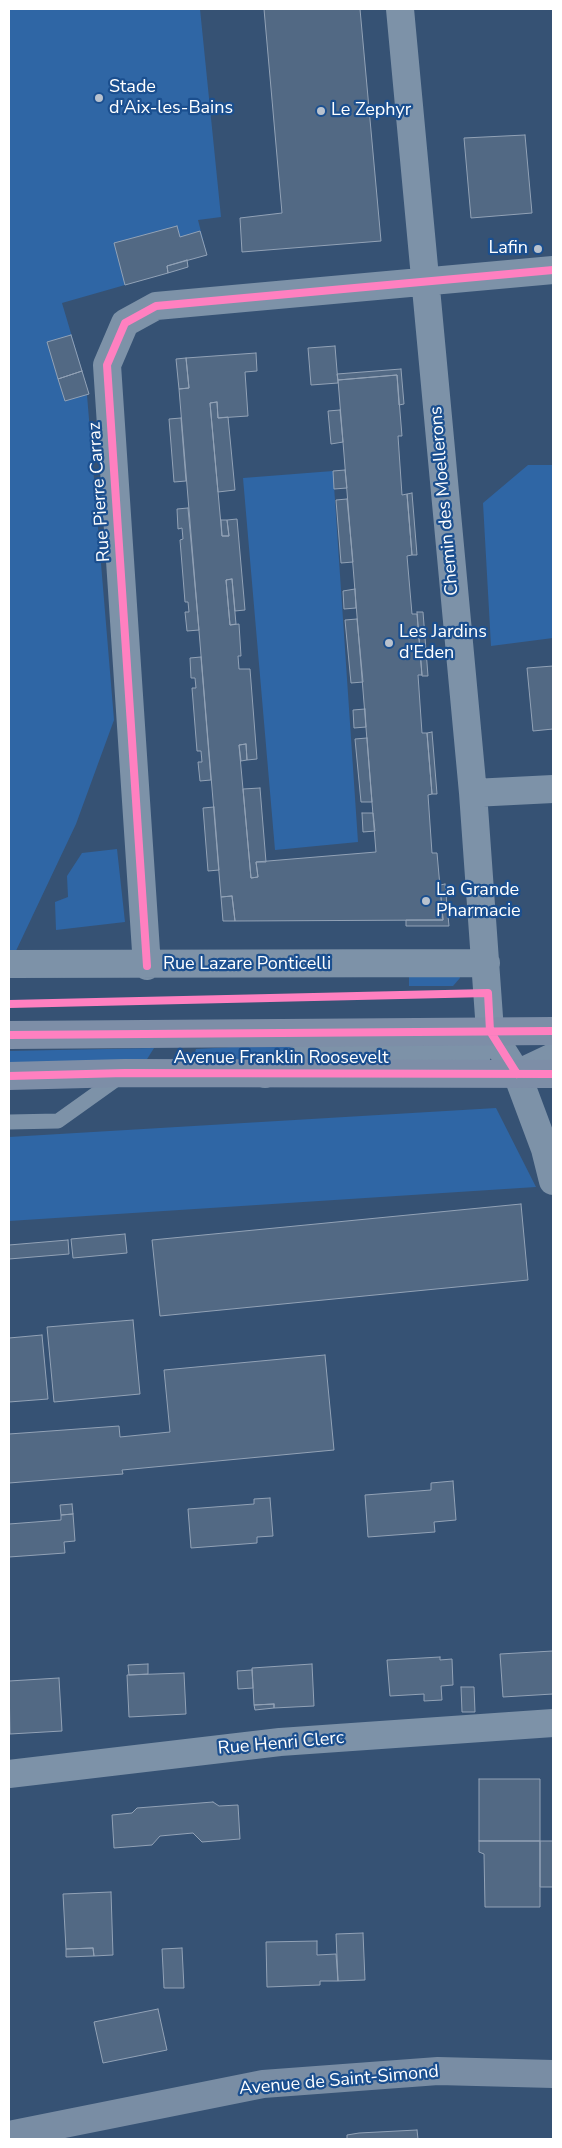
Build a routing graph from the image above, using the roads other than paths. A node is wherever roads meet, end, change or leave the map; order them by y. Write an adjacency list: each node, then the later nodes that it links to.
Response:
1 (400, 9): 3 (street, Chemin des Moellerons)
2 (553, 270): 3 (street, Rue Pierre Carraz)
3 (424, 280): 5 (street, Chemin des Moellerons); 8 (street, Rue Pierre Carraz)
4 (553, 789): 5 (street)
5 (473, 793): 6 (street, Chemin des Moellerons)
6 (486, 963): 8 (street, Rue Lazare Ponticelli); 9 (street, Chemin des Moellerons)
7 (9, 964): 8 (street, Rue Lazare Ponticelli)
8 (147, 966)
9 (490, 1031): 10 (main road, Avenue Franklin Roosevelt); 11 (main road, Avenue Franklin Roosevelt); 14 (street); 15 (street)
10 (553, 1031)
11 (9, 1035)
12 (553, 1057): 15 (street)
13 (125, 1073): 14 (main road, Avenue Franklin Roosevelt); 17 (main road, Avenue Franklin Roosevelt); 18 (lane)
14 (265, 1074): 15 (main road, Avenue Franklin Roosevelt)
15 (517, 1074): 16 (main road, Avenue Franklin Roosevelt); 19 (street)
16 (553, 1074)
17 (9, 1076)
18 (9, 1122)
19 (553, 1181)
20 (553, 1723): 21 (street, Rue Henri Clerc)
21 (9, 1774)
22 (553, 2074): 23 (main road, Avenue de Saint-Simond)
23 (9, 2135)

